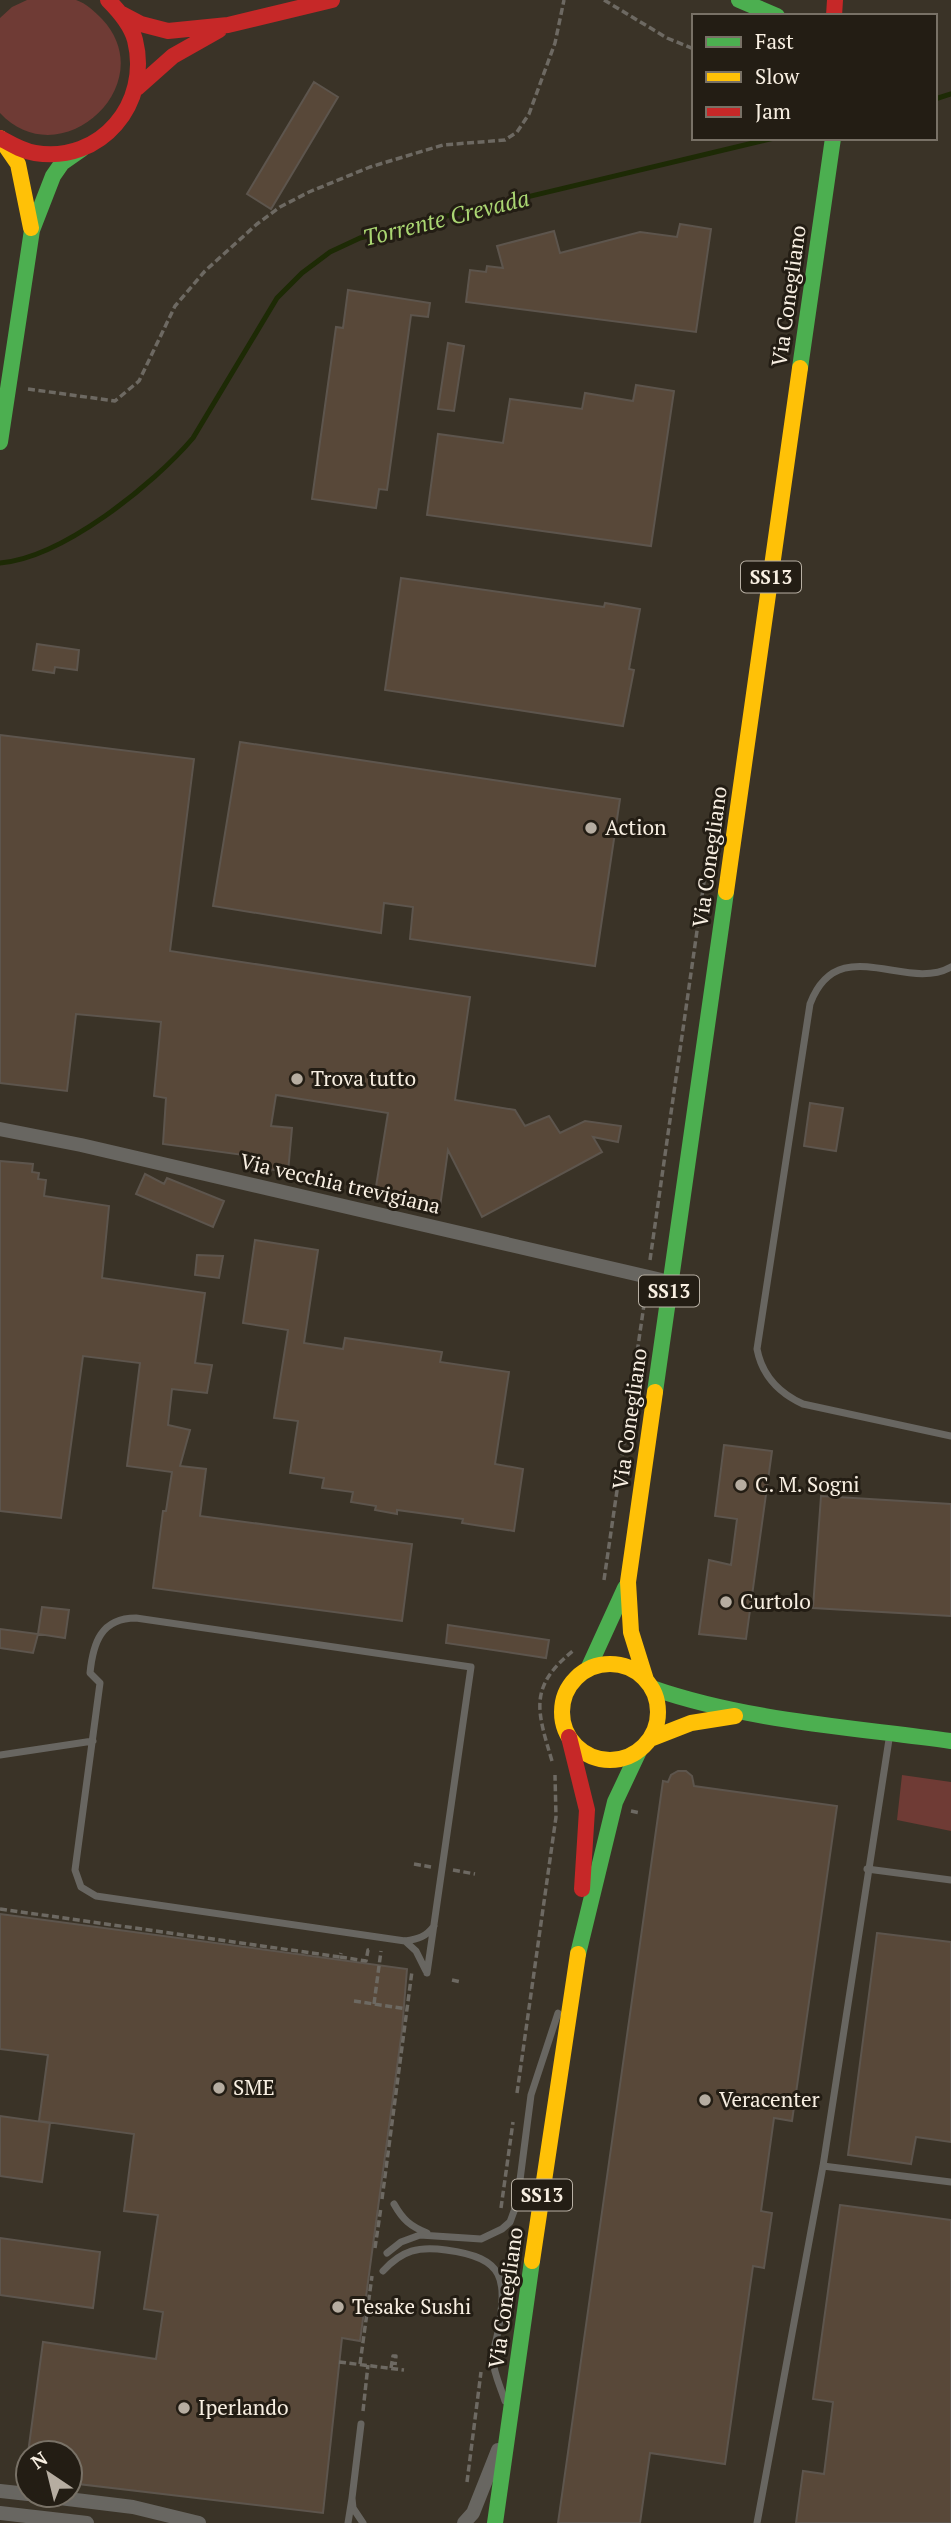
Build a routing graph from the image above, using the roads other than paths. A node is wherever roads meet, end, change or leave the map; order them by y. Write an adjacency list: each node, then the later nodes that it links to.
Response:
1 (108, 0): 6 (main road)
2 (332, 0): 8 (main road)
3 (739, 0): 7 (main road)
4 (753, 0): 5 (main road)
5 (769, 0)
6 (122, 14): 8 (main road); 9 (main road)
7 (772, 14)
8 (228, 25): 9 (main road)
9 (137, 88): 12 (main road)
10 (0, 138): 12 (main road); 13 (main road)
11 (832, 146): 17 (main road, Via Conegliano / SS13)
12 (82, 149): 13 (main road)
13 (32, 230): 14 (main road)
14 (0, 442)
15 (951, 967): 18 (lane)
16 (0, 1129): 17 (street, Via vecchia trevigiana)
17 (670, 1282): 19 (main road, Via Conegliano / SS13)
18 (951, 1436)
19 (628, 1582): 20 (main road, Via Conegliano / SS13); 21 (main road, Via Conegliano / SS13)
20 (588, 1669): 21 (main road); 24 (main road)
21 (649, 1684): 22 (main road); 27 (main road)
22 (749, 1713): 23 (main road); 27 (main road)
23 (890, 1732): 26 (main road); 29 (lane)
24 (569, 1737): 27 (main road); 33 (main road, Via Conegliano / SS13)
25 (93, 1741): 28 (lane); 31 (lane); 32 (lane)
26 (951, 1741)
27 (644, 1745): 33 (main road, Via Conegliano / SS13)
28 (0, 1755)
29 (867, 1869): 30 (lane); 34 (lane)
30 (951, 1880)
31 (434, 1926): 32 (lane); 32 (lane)
32 (405, 1941)
33 (576, 1961): 37 (lane); 40 (main road, Via Conegliano / SS13)
34 (823, 2166): 35 (lane); 51 (lane)
35 (951, 2182)
36 (394, 2204): 37 (lane)
37 (431, 2234): 38 (lane)
38 (387, 2253)
39 (383, 2271): 40 (lane)
40 (510, 2419): 49 (street); 50 (main road, Via Conegliano / SS13)
41 (362, 2424): 42 (lane)
42 (352, 2498): 47 (lane); 48 (lane)
43 (84, 2501): 45 (street)
44 (0, 2513): 46 (street)
45 (186, 2522)
46 (87, 2523)
47 (348, 2523)
48 (363, 2523)
49 (464, 2523)
50 (495, 2523)
51 (757, 2523)

